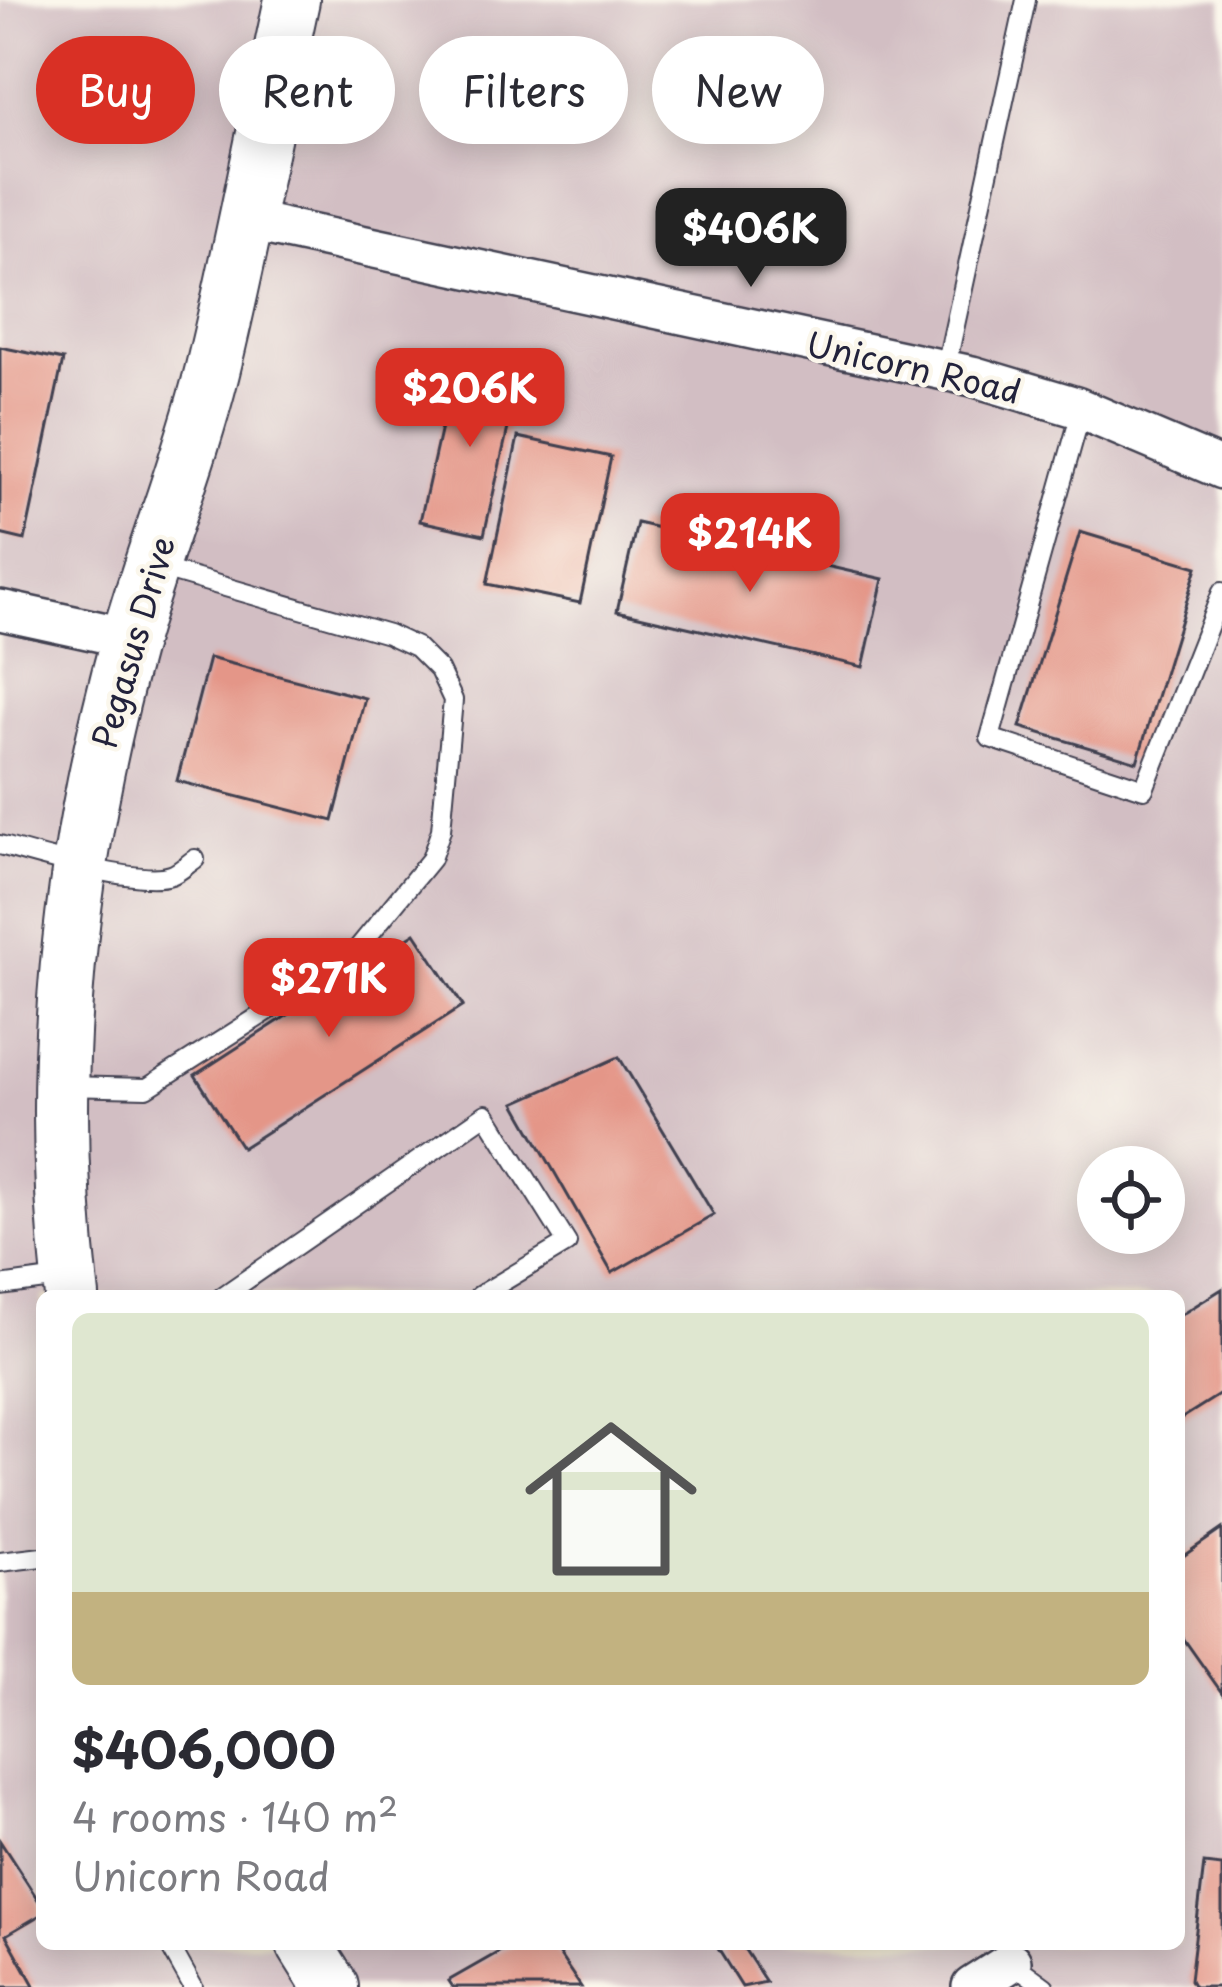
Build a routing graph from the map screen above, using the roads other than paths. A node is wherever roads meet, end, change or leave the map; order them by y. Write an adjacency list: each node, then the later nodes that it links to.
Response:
1 (292, 0): 3 (street, Pegasus Drive)
2 (1026, 0): 4 (lane)
3 (244, 220): 4 (street, Unicorn Road); 7 (street, Pegasus Drive)
4 (945, 370): 5 (street, Unicorn Road)
5 (1082, 410): 6 (street, Unicorn Road); 8 (lane)
6 (1222, 469)
7 (152, 566): 10 (street, Pegasus Drive); 14 (lane)
8 (1222, 592)
9 (0, 610): 10 (street)
10 (129, 638): 13 (street, Pegasus Drive)
11 (0, 845): 13 (lane)
12 (195, 860): 13 (lane)
13 (78, 867): 14 (street, Pegasus Drive)
14 (59, 1086): 16 (street, Pegasus Drive)
15 (0, 1286): 16 (lane)
16 (71, 1286)
17 (232, 1290): 18 (lane)
18 (489, 1290)
19 (36, 1558): 20 (lane)
20 (0, 1562)
21 (172, 1950): 24 (lane)
22 (308, 1950): 25 (street)
23 (1011, 1962): 26 (street); 27 (lane)
24 (193, 1987)
25 (331, 1987)
26 (972, 1987)
27 (1045, 1987)

